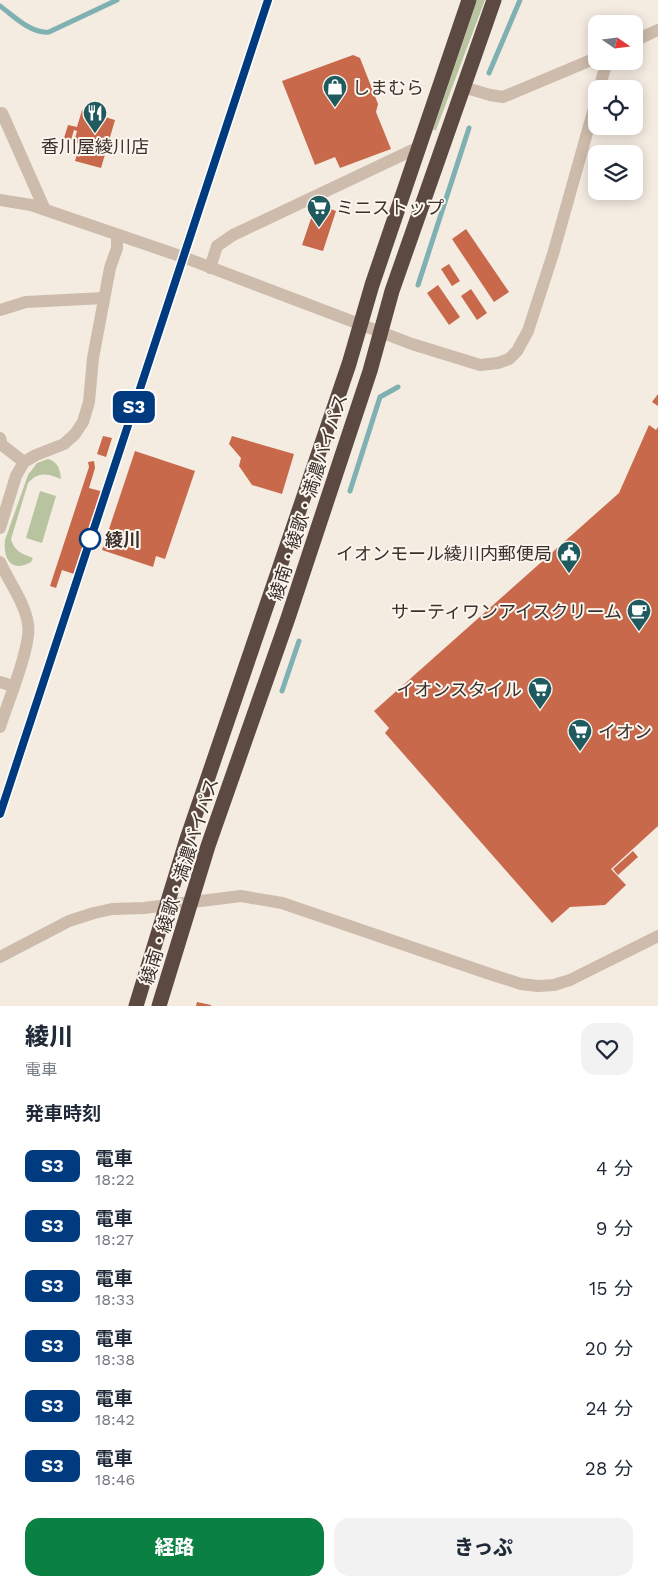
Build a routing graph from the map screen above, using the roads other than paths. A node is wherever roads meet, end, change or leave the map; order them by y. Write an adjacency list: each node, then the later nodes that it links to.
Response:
1 (469, 0): 9 (highway, 綾南・綾歌・満濃バイパス)
2 (494, 0): 6 (highway, 綾南・綾歌・満濃バイパス)
3 (658, 30): 4 (street)
4 (643, 37)
5 (588, 61): 6 (street)
6 (463, 87): 17 (highway, 綾南・綾歌・満濃バイパス)
7 (2, 113): 11 (street)
8 (588, 129): 17 (street)
9 (417, 148): 13 (street); 16 (highway, 綾南・綾歌・満濃バイパス)
10 (0, 200): 11 (street)
11 (45, 210): 12 (street)
12 (117, 235): 13 (street); 14 (street)
13 (210, 268): 16 (street)
14 (104, 298): 15 (street); 19 (street)
15 (0, 310)
16 (361, 325): 17 (street); 26 (highway, 綾南・綾歌・満濃バイパス)
17 (381, 333): 25 (highway, 綾南・綾歌・満濃バイパス)
18 (0, 438): 19 (street)
19 (24, 462): 20 (street)
20 (0, 528)
21 (0, 562): 23 (street)
22 (0, 682): 23 (street)
23 (14, 686): 24 (street)
24 (0, 727)
25 (190, 901): 26 (street); 27 (street); 30 (highway, 綾南・綾歌・満濃バイパス)
26 (167, 905): 28 (street); 29 (highway, 綾南・綾歌・満濃バイパス)
27 (658, 936)
28 (0, 957)
29 (136, 1006)
30 (159, 1006)

